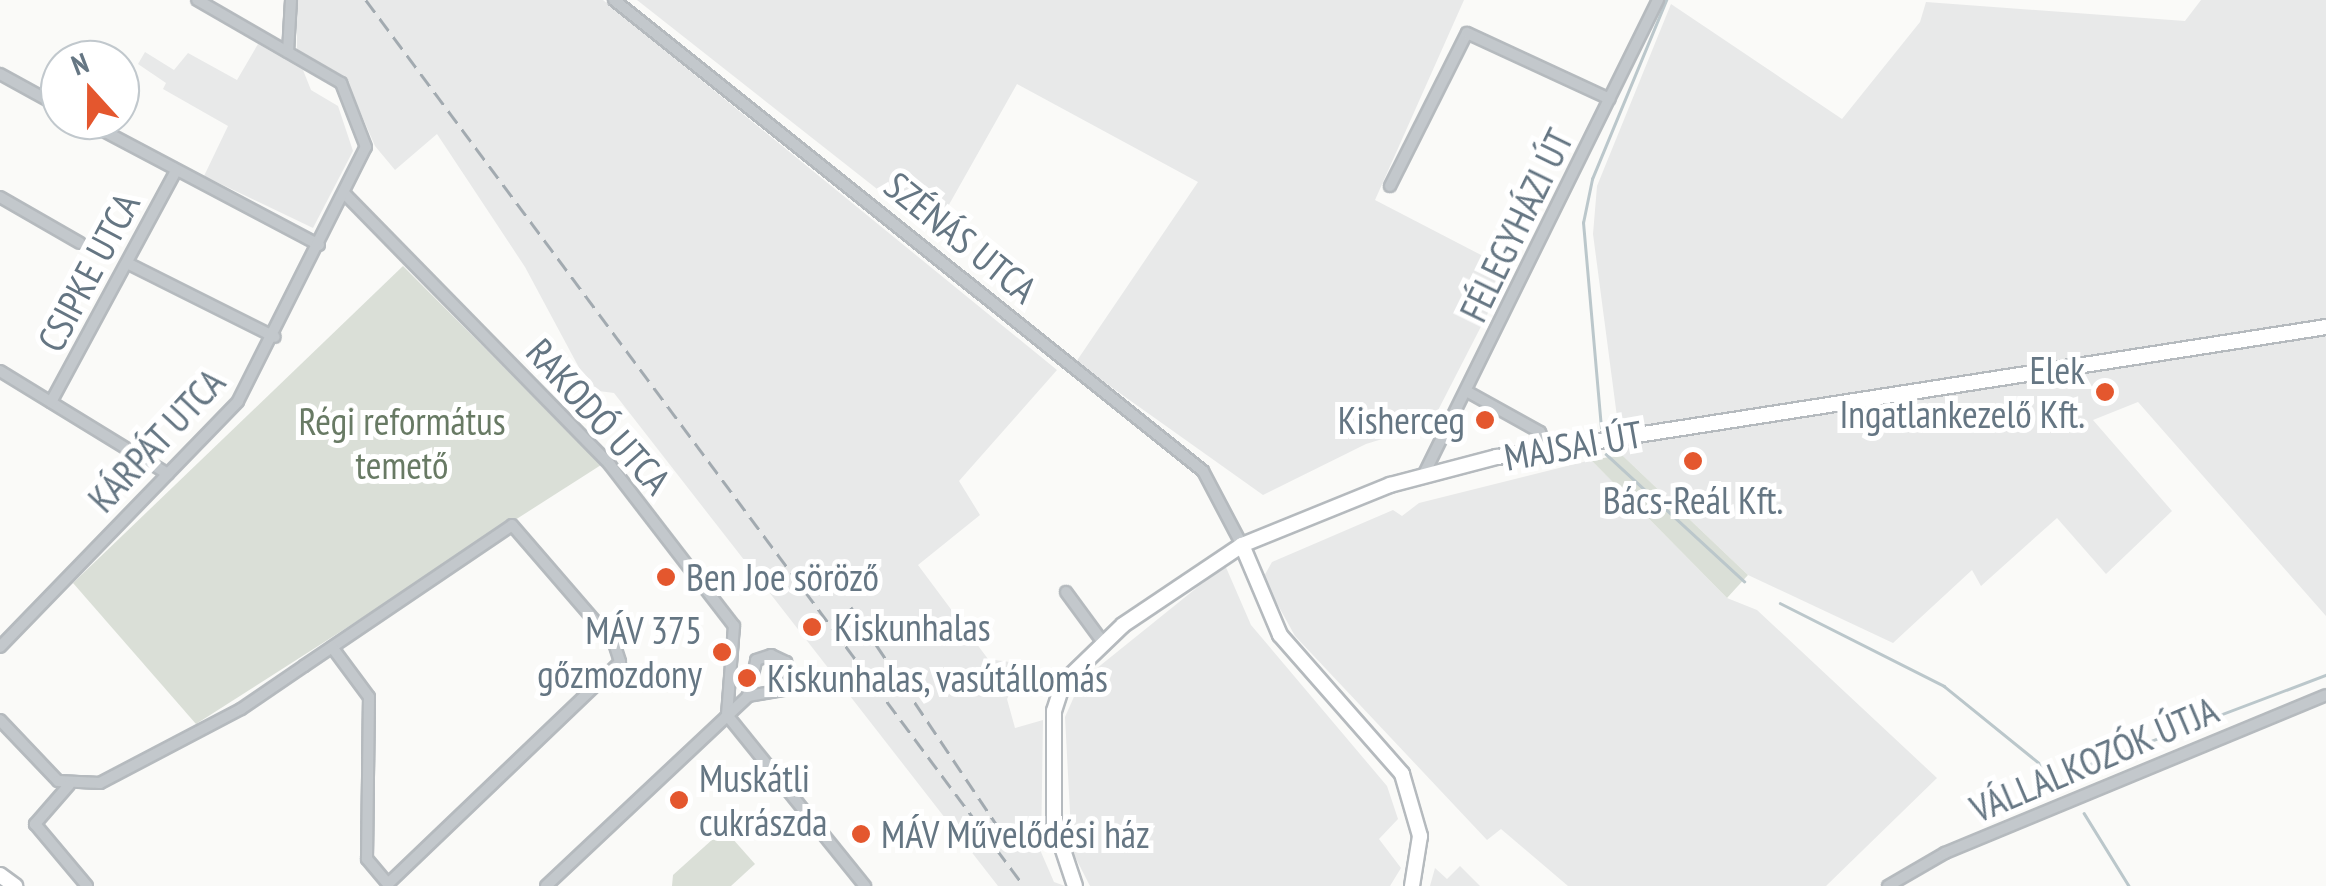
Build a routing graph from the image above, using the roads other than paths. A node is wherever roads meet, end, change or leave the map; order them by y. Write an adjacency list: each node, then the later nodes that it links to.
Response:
1 (197, 0): 5 (street, KÁRPÁT UTCA)
2 (291, 0): 5 (street)
3 (614, 0): 26 (street, SZÉNÁS UTCA)
4 (1658, 0): 8 (street, FÉLEGYHÁZI ÚT)
5 (288, 52): 12 (street, KÁRPÁT UTCA)
6 (0, 74): 7 (street)
7 (40, 96)
8 (1610, 99): 11 (street); 20 (street, FÉLEGYHÁZI ÚT)
9 (119, 140): 10 (street)
10 (176, 172): 15 (street); 16 (street, CSIPKE UTCA)
11 (1390, 186)
12 (344, 193): 15 (street, KÁRPÁT UTCA); 34 (street, RAKODÓ UTCA)
13 (0, 197): 14 (street)
14 (80, 243)
15 (318, 245): 18 (street, KÁRPÁT UTCA)
16 (127, 263): 18 (street); 21 (street, CSIPKE UTCA)
17 (2326, 327): 22 (main road, MAJSAI ÚT)
18 (275, 336): 23 (street, KÁRPÁT UTCA)
19 (0, 371): 21 (street)
20 (1468, 392): 22 (street); 24 (street, FÉLEGYHÁZI ÚT)
21 (52, 402): 23 (street)
22 (1547, 449): 24 (main road, MAJSAI ÚT)
23 (168, 474): 30 (street, KÁRPÁT UTCA)
24 (1424, 474): 25 (main road, MAJSAI ÚT)
25 (1272, 532): 26 (main road, MAJSAI ÚT); 27 (main road)
26 (1242, 545): 27 (main road); 29 (main road, MAJSAI ÚT)
27 (1255, 586): 44 (main road)
28 (1066, 592): 29 (street)
29 (1102, 642): 43 (main road, MAJSAI ÚT)
30 (0, 647)
31 (332, 647): 36 (street); 38 (street); 38 (street)
32 (2326, 695): 45 (street, VÁLLALKOZÓK ÚTJA)
33 (748, 696): 33 (street); 34 (street)
34 (728, 715): 41 (street); 42 (street)
35 (0, 720): 36 (street)
36 (68, 785): 40 (street)
37 (0, 875): 39 (main road)
38 (388, 885)
39 (15, 886)
40 (87, 886)
41 (546, 886)
42 (865, 886)
43 (1075, 886)
44 (1412, 886)
45 (1888, 886)

